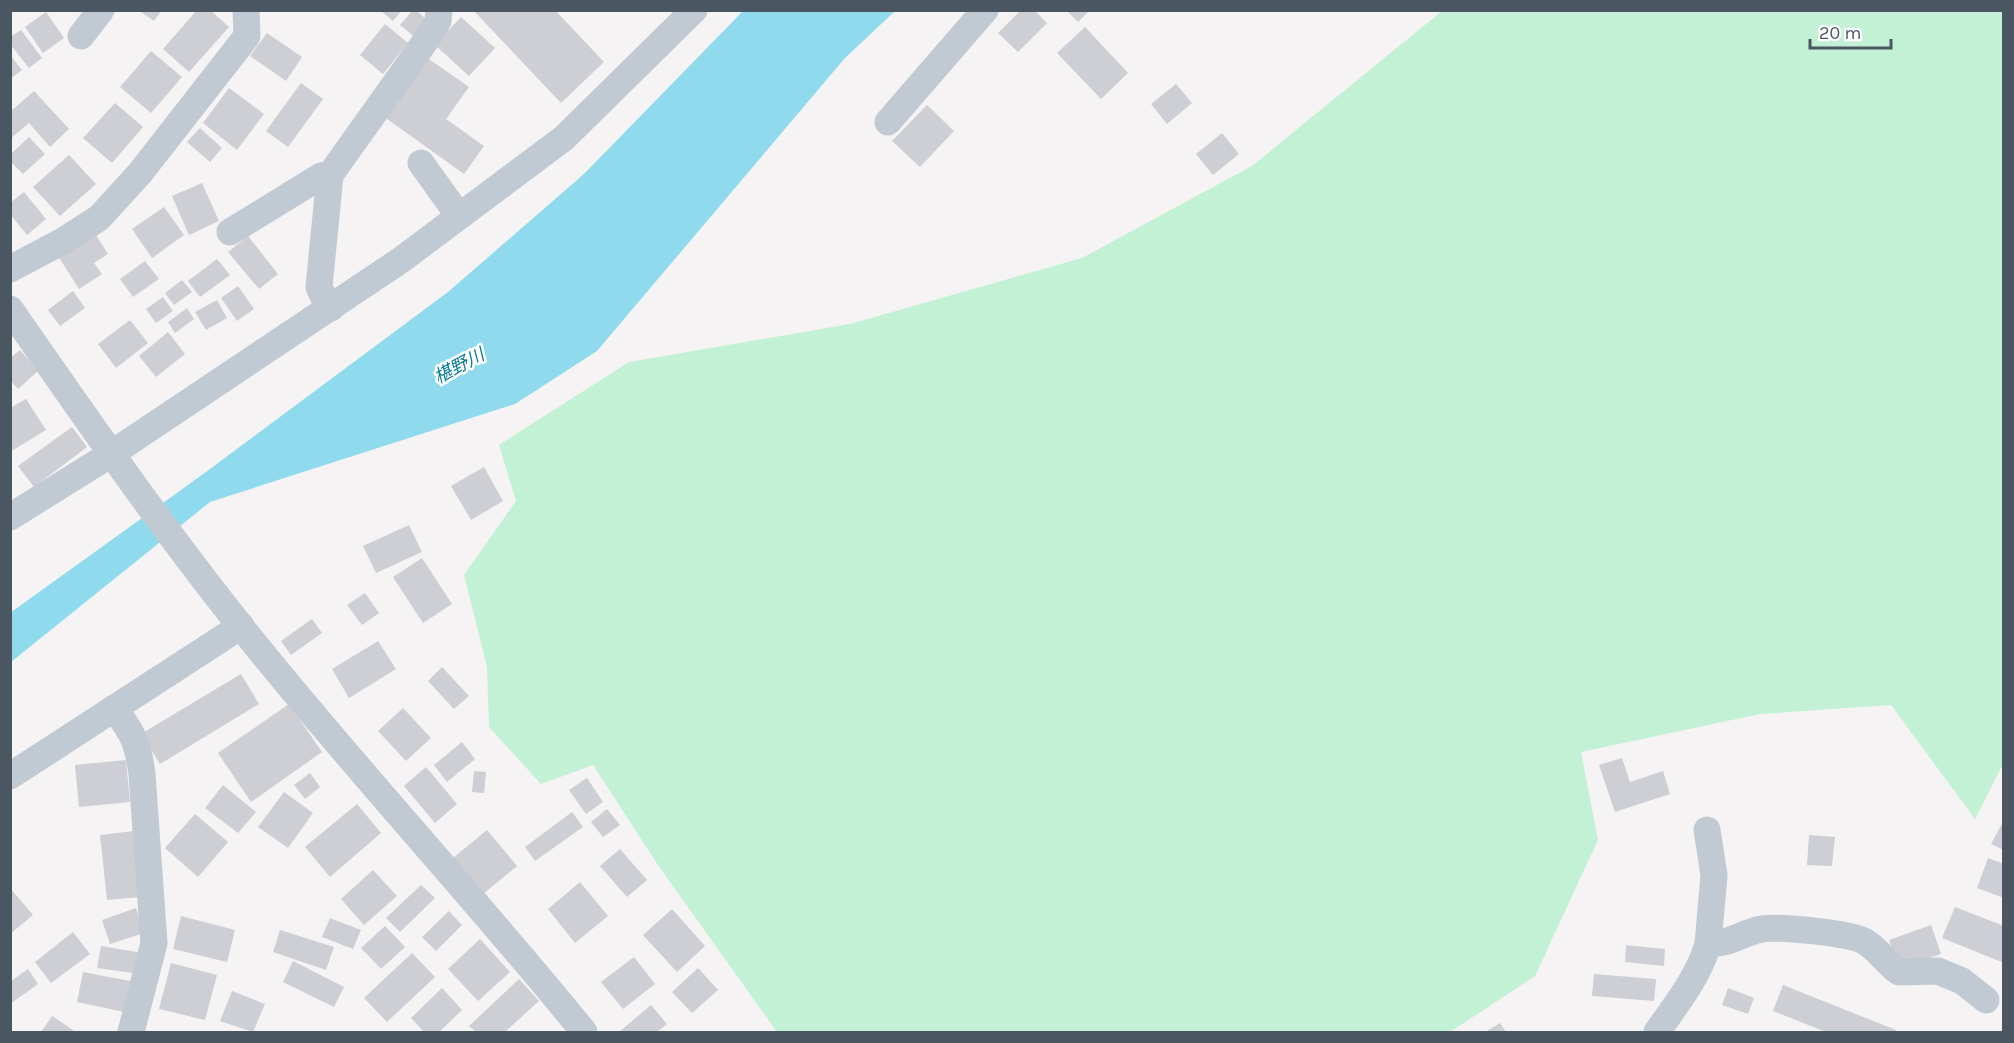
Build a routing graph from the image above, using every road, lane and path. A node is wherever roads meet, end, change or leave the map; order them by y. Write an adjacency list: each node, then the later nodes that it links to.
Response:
1 (101, 10): 6 (street)
2 (439, 10): 9 (street)
3 (694, 10): 10 (street)
4 (985, 10): 7 (street)
5 (253, 14): 12 (street)
6 (81, 36)
7 (888, 122)
8 (421, 163): 10 (street)
9 (330, 175): 11 (street); 13 (street)
10 (459, 216): 13 (street)
11 (230, 232)
12 (10, 268)
13 (331, 308): 15 (street)
14 (10, 309): 15 (street)
15 (115, 460): 16 (street); 17 (street)
16 (10, 518)
17 (237, 621): 18 (street); 24 (street)
18 (114, 708): 19 (street); 23 (street)
19 (10, 776)
20 (1707, 830): 21 (street)
21 (1708, 944): 22 (street); 25 (street)
22 (1986, 1000)
23 (131, 1032)
24 (584, 1032)
25 (1657, 1032)

